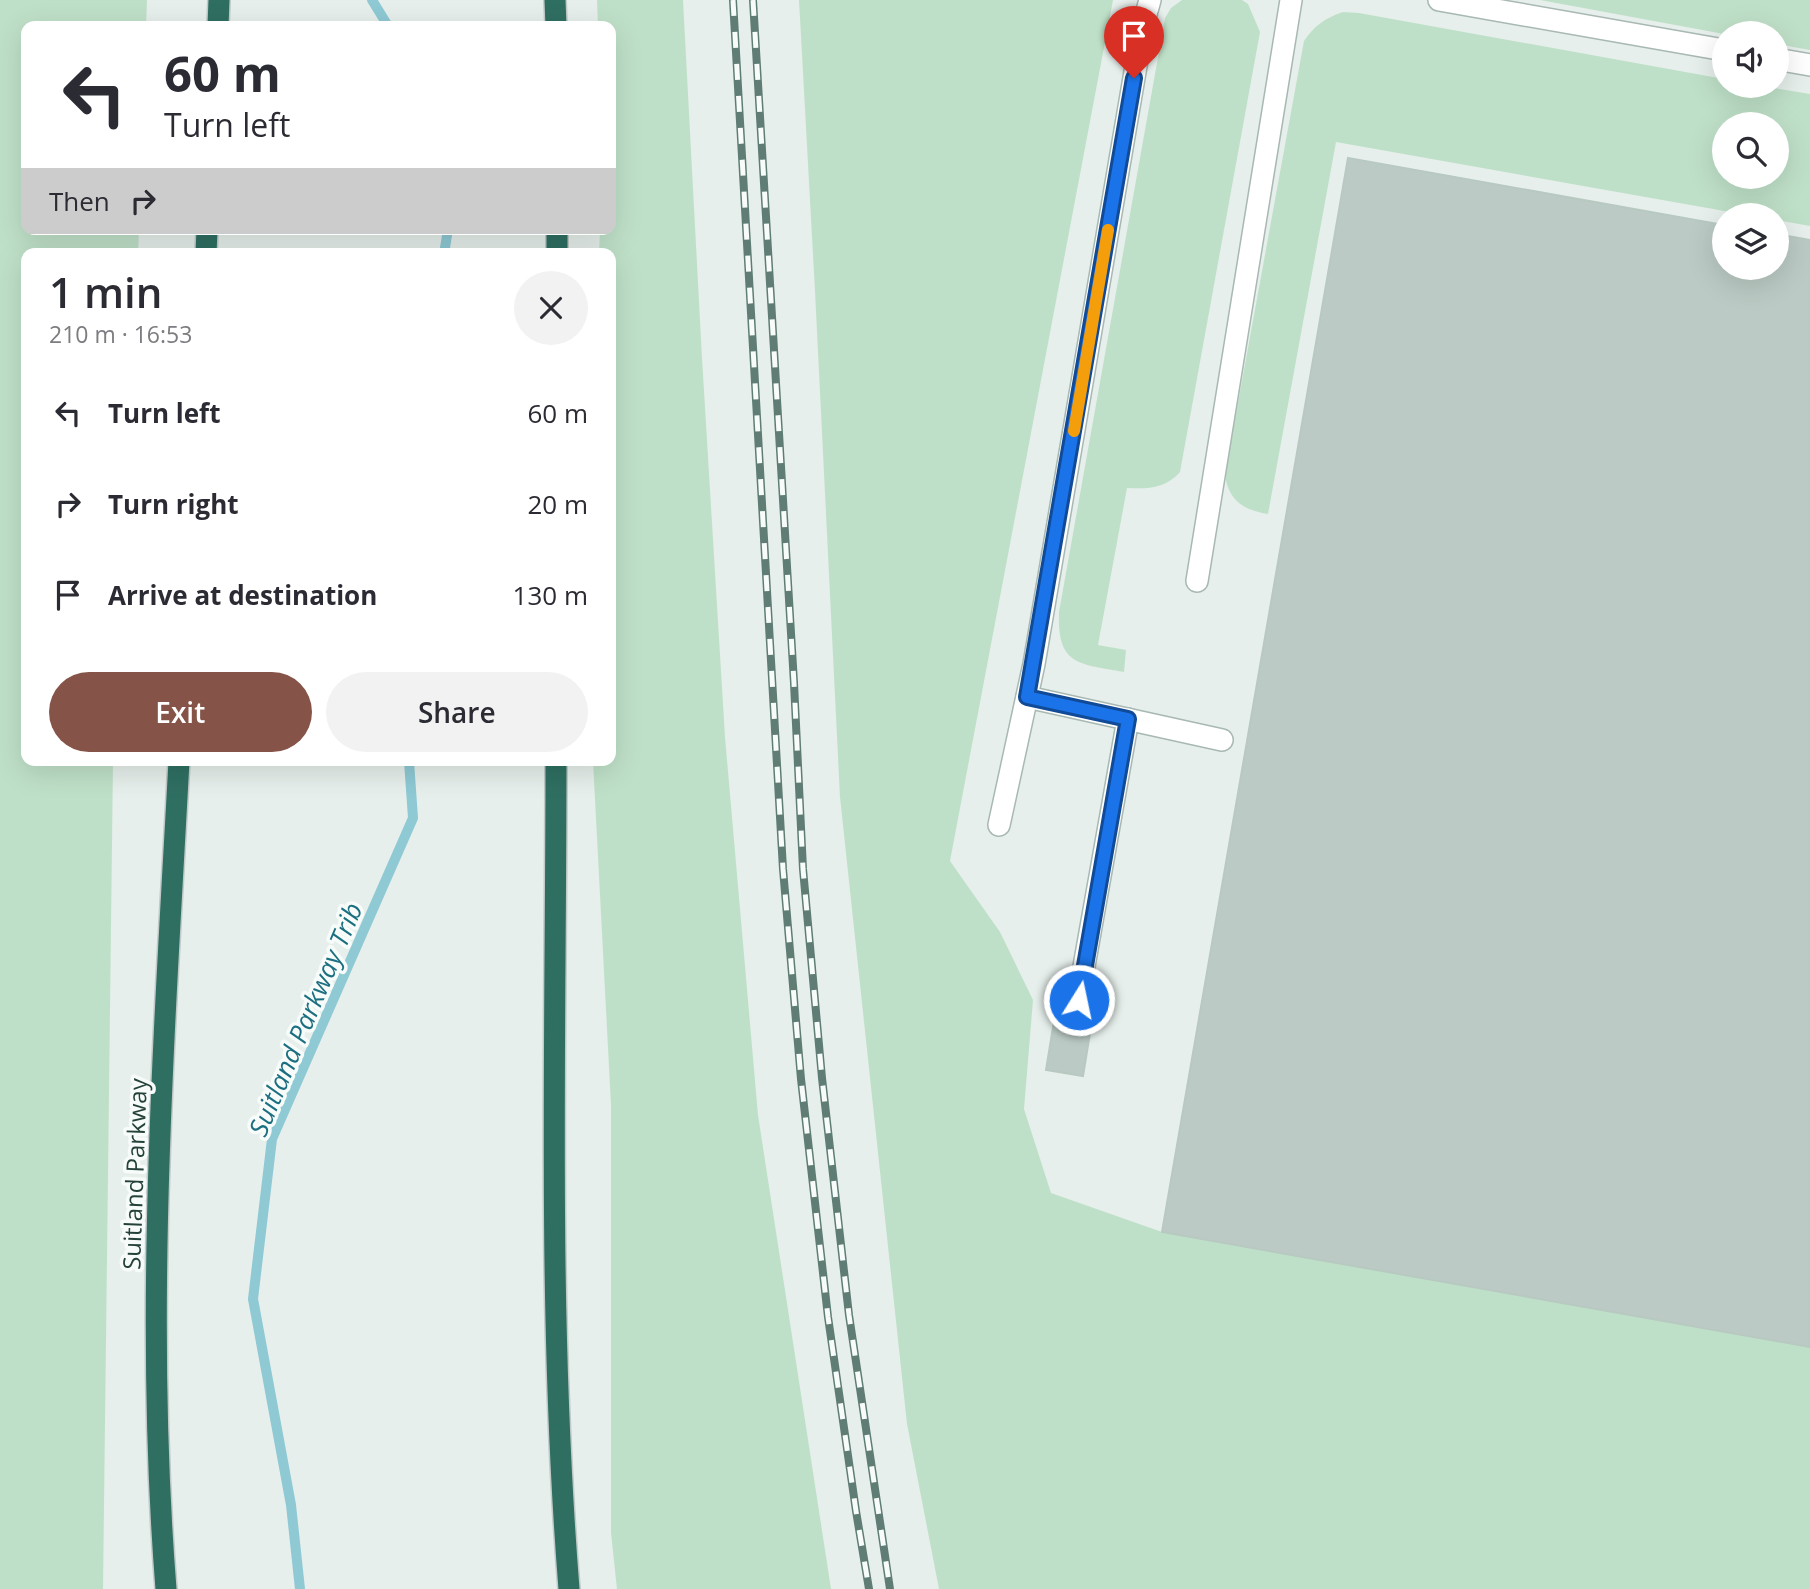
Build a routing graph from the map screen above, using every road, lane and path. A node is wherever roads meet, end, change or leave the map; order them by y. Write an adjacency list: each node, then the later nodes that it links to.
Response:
1 (219, 0): 6 (highway)
2 (555, 0): 7 (highway)
3 (1150, 0): 12 (lane)
4 (1290, 0): 11 (lane)
5 (1438, 0): 8 (lane)
6 (218, 21)
7 (556, 21)
8 (1712, 48)
9 (1789, 61): 10 (lane)
10 (1810, 65)
11 (1197, 581)
12 (1027, 697): 13 (lane); 17 (lane)
13 (1128, 719): 14 (lane); 18 (lane)
14 (1223, 740)
15 (179, 766): 19 (highway, Suitland Parkway)
16 (556, 766): 20 (highway)
17 (999, 825)
18 (1079, 1000)
19 (166, 1589)
20 (569, 1589)

